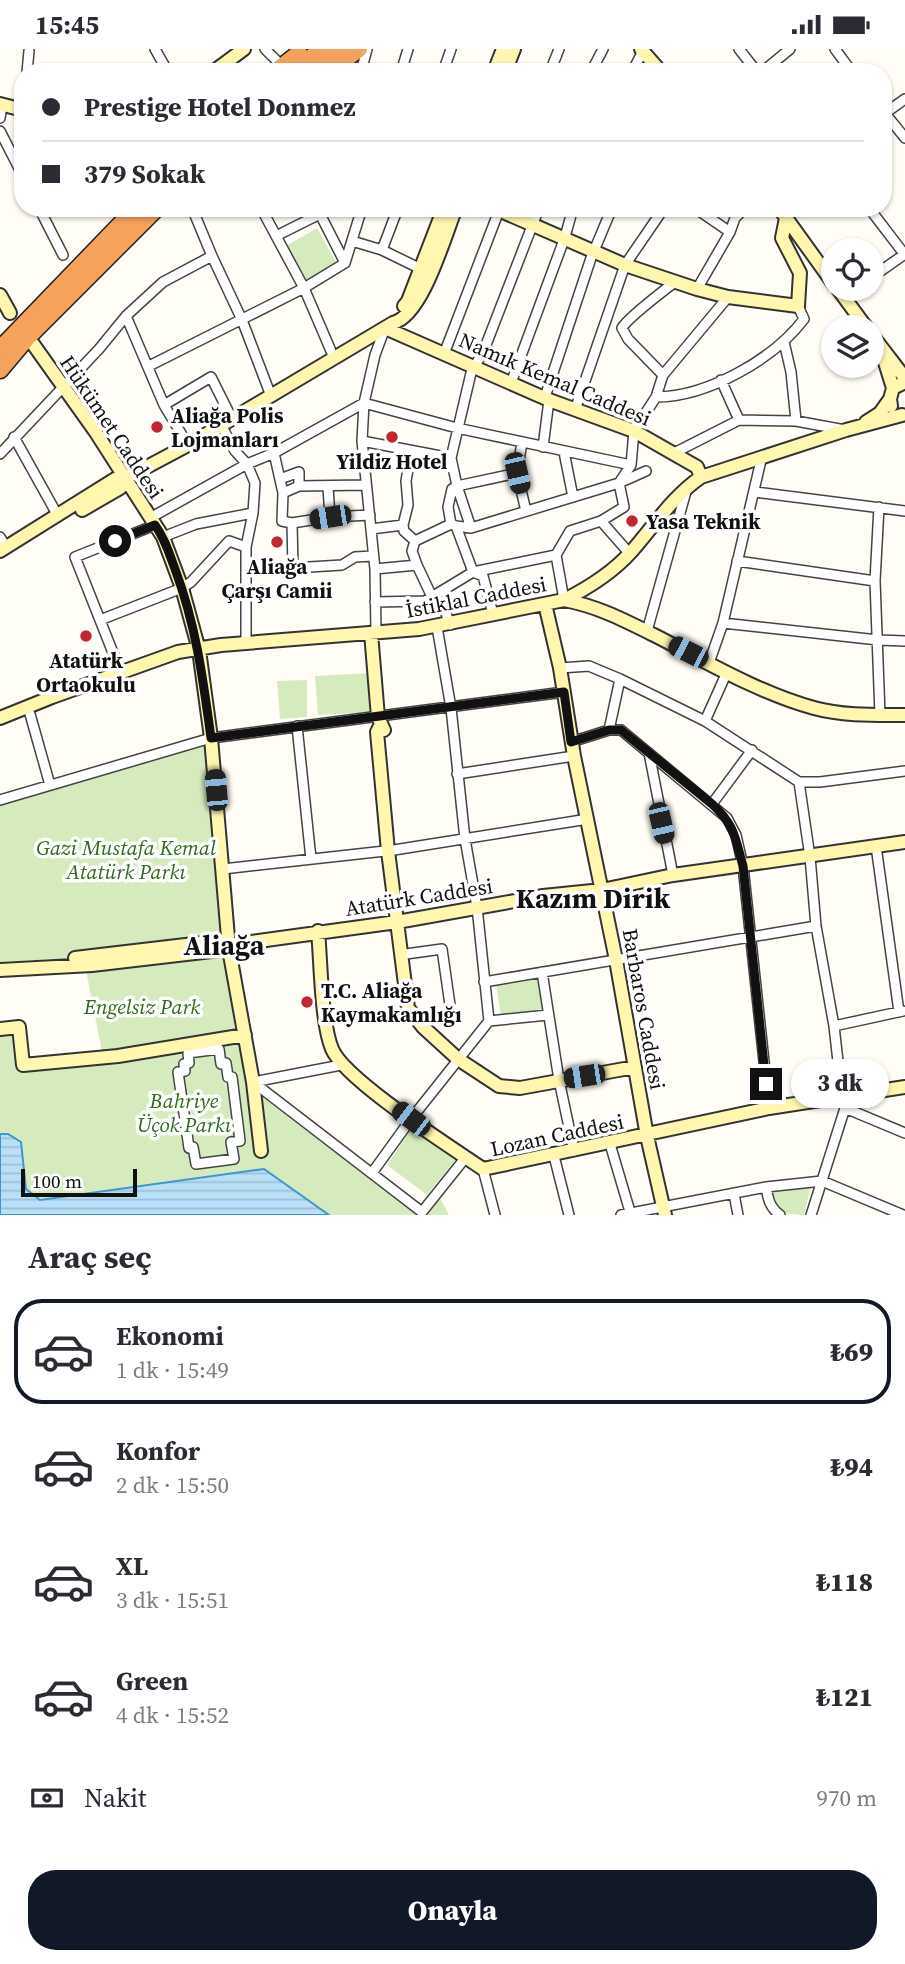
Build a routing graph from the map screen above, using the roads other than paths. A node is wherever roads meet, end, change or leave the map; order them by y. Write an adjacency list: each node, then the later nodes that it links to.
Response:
1 (265, 49): 12 (street)
2 (303, 49): 13 (highway)
3 (322, 49): 14 (highway)
4 (338, 49): 15 (highway)
5 (359, 49): 16 (highway)
6 (739, 49): 17 (street)
7 (790, 49): 18 (street)
8 (29, 51): 10 (street)
9 (237, 51): 11 (street)
10 (28, 63)
11 (223, 63)
12 (277, 63)
13 (290, 63)
14 (296, 63)
15 (320, 63)
16 (341, 63)
17 (751, 63)
18 (771, 63)
19 (892, 123): 21 (street)
20 (0, 131): 22 (street)
21 (905, 138)
22 (14, 158)
23 (44, 217): 52 (street)
24 (127, 217): 72 (highway)
25 (148, 217): 78 (highway)
26 (196, 217): 54 (street)
27 (266, 217): 47 (street)
28 (310, 217): 47 (street)
29 (324, 217): 55 (street)
30 (359, 217): 49 (street)
31 (395, 217): 50 (street)
32 (441, 217): 58 (street)
33 (452, 217): 69 (street)
34 (495, 217): 73 (street)
35 (517, 217): 45 (street)
36 (536, 217): 45 (street)
37 (571, 217): 48 (street)
38 (608, 217): 51 (street)
39 (658, 217): 56 (street)
40 (708, 217): 46 (street)
41 (736, 217): 46 (street)
42 (782, 217): 65 (street)
43 (785, 217): 57 (street)
44 (876, 217): 53 (street)
45 (533, 224): 48 (street); 77 (street)
46 (730, 232): 62 (street)
47 (276, 236): 61 (street)
48 (565, 237): 51 (street); 81 (street)
49 (352, 241): 50 (street); 55 (street)
50 (382, 250): 58 (street)
51 (595, 251): 56 (street); 86 (street)
52 (63, 254)
53 (905, 255): 59 (street)
54 (212, 256): 67 (street); 68 (street)
55 (345, 263): 61 (street)
56 (625, 265): 60 (street); 89 (street)
57 (821, 266)
58 (421, 269): 69 (street)
59 (884, 269)
60 (676, 281): 62 (street); 79 (street)
61 (303, 288): 68 (street); 74 (street)
62 (697, 289): 64 (street)
63 (0, 295): 66 (street)
64 (728, 297): 65 (street); 79 (street)
65 (798, 306): 70 (street)
66 (10, 313)
67 (126, 316): 76 (street); 82 (street)
68 (242, 320): 76 (street); 84 (street)
69 (389, 326): 73 (street, Namık Kemal Caddesi); 74 (street); 87 (street)
70 (785, 342): 80 (street); 92 (street)
71 (33, 344): 82 (street, Hükümet Caddesi)
72 (0, 349)
73 (444, 354): 77 (street, Namık Kemal Caddesi)
74 (334, 358): 84 (street)
75 (884, 359): 83 (street)
76 (149, 366): 88 (street)
77 (473, 367): 81 (street, Namık Kemal Caddesi); 94 (street)
78 (0, 370)
79 (663, 375): 85 (street)
80 (721, 380): 85 (street); 91 (street)
81 (511, 383): 86 (street, Namık Kemal Caddesi)
82 (63, 386): 97 (street); 114 (street, Hükümet Caddesi)
83 (898, 387): 90 (street); 95 (street)
84 (271, 396): 93 (street)
85 (656, 397): 96 (street)
86 (547, 399): 89 (street, Namık Kemal Caddesi); 101 (street)
87 (364, 403): 94 (street); 98 (street); 104 (street)
88 (164, 405): 93 (street); 100 (street)
89 (575, 410): 96 (street, Namık Kemal Caddesi)
90 (903, 416): 95 (street)
91 (739, 420): 92 (street); 105 (street)
92 (796, 421): 95 (street)
93 (226, 422): 100 (street); 109 (street)
94 (457, 428): 99 (street); 108 (street)
95 (846, 430): 107 (street)
96 (634, 431): 105 (street, Namık Kemal Caddesi); 110 (street)
97 (14, 437): 106 (street); 130 (street)
98 (362, 441): 102 (street); 117 (street)
99 (522, 442): 101 (street); 112 (street)
100 (188, 445): 114 (street)
101 (542, 447): 103 (street)
102 (411, 452): 108 (street); 135 (street)
103 (564, 452): 110 (street); 124 (street)
104 (274, 453): 109 (street); 115 (street)
105 (674, 453): 113 (street, Namık Kemal Caddesi)
106 (0, 454)
107 (762, 456): 113 (street); 122 (street)
108 (451, 458): 118 (street)
109 (247, 464): 128 (street); 133 (street)
110 (631, 465): 116 (street)
111 (646, 471): 116 (street)
112 (517, 473): 118 (street); 126 (street)
113 (701, 477): 121 (street)
114 (126, 478): 130 (street); 133 (street, Hükümet Caddesi); 142 (street)
115 (280, 479): 119 (street); 123 (street)
116 (619, 483): 124 (street); 132 (street)
117 (366, 485): 120 (street); 129 (street)
118 (457, 485): 136 (street); 137 (street)
119 (299, 486): 120 (street); 123 (street)
120 (328, 487): 131 (street)
121 (687, 487): 143 (street); 160 (street)
122 (755, 492): 125 (street); 146 (street)
123 (283, 493): 134 (street)
124 (573, 497): 126 (street)
125 (879, 507): 127 (street); 150 (street)
126 (526, 511): 137 (street)
127 (905, 511)
128 (253, 513): 139 (street); 141 (street)
129 (370, 515): 131 (street); 138 (street)
130 (58, 516): 142 (street)
131 (330, 517): 134 (street)
132 (601, 521): 143 (street); 144 (street)
133 (152, 522): 139 (street, Hükümet Caddesi); 157 (street)
134 (292, 523): 145 (street)
135 (403, 525): 138 (street); 140 (street)
136 (454, 525): 137 (street); 140 (street); 149 (street)
137 (471, 528)
138 (371, 529): 145 (street)
139 (163, 537): 151 (street, Hükümet Caddesi)
140 (415, 541): 147 (street)
141 (246, 547): 151 (street); 164 (street)
142 (1, 548)
143 (630, 554): 153 (street)
144 (556, 555): 149 (street); 153 (street)
145 (373, 556): 148 (street)
146 (737, 561): 150 (street); 158 (street)
147 (417, 565): 148 (street); 152 (street)
148 (375, 569): 154 (street)
149 (473, 572): 152 (street); 156 (street)
150 (875, 581): 162 (street)
151 (182, 588): 157 (street); 165 (street, Hükümet Caddesi)
152 (432, 597): 154 (street); 159 (street)
153 (564, 600): 155 (street, İstiklal Caddesi); 160 (street, İstiklal Caddesi)
154 (375, 602): 161 (street)
155 (545, 604): 156 (street, İstiklal Caddesi); 167 (street, Barbaros Caddesi)
156 (493, 614): 159 (street, İstiklal Caddesi)
157 (100, 620): 169 (street)
158 (723, 623): 162 (street); 166 (street)
159 (444, 626): 161 (street, İstiklal Caddesi); 172 (street)
160 (647, 631): 166 (street, İstiklal Caddesi)
161 (373, 633): 164 (street, İstiklal Caddesi); 178 (street)
162 (878, 640): 163 (street); 174 (street)
163 (905, 641)
164 (246, 644): 165 (street, İstiklal Caddesi)
165 (199, 650): 169 (street, İstiklal Caddesi); 173 (street, İstiklal Caddesi); 182 (street, Hükümet Caddesi)
166 (709, 663): 168 (street, İstiklal Caddesi)
167 (560, 668): 170 (street); 171 (street, Barbaros Caddesi)
168 (727, 672): 174 (street, İstiklal Caddesi); 177 (street)
169 (121, 673): 176 (street, İstiklal Caddesi)
170 (620, 679): 177 (street); 181 (street)
171 (564, 692): 172 (street); 183 (street, Barbaros Caddesi)
172 (451, 708): 178 (street); 188 (street)
173 (30, 714): 179 (street, İstiklal Caddesi); 190 (street)
174 (880, 715): 175 (street, İstiklal Caddesi)
175 (905, 715)
176 (0, 718)
177 (705, 721): 184 (street)
178 (379, 722): 180 (street); 197 (street)
179 (0, 726)
180 (297, 726): 182 (street); 199 (street)
181 (609, 730): 183 (street); 185 (street)
182 (211, 738): 190 (street); 201 (street, Hükümet Caddesi)
183 (571, 742): 186 (street, Barbaros Caddesi)
184 (752, 750): 189 (street); 192 (street)
185 (649, 753): 192 (street); 202 (street)
186 (574, 756): 188 (street); 193 (street, Barbaros Caddesi)
187 (905, 771): 189 (street)
188 (457, 774): 194 (street)
189 (799, 782): 198 (street)
190 (50, 785): 191 (street)
191 (0, 800)
192 (712, 804): 200 (street)
193 (588, 819): 194 (street); 203 (street, Barbaros Caddesi)
194 (465, 839): 197 (street); 204 (street)
195 (905, 842): 196 (street, Atatürk Caddesi)
196 (876, 846): 198 (street, Atatürk Caddesi); 217 (street)
197 (391, 850): 199 (street); 205 (street)
198 (810, 857): 200 (street, Atatürk Caddesi); 206 (street)
199 (311, 859): 201 (street)
200 (743, 866): 202 (street, Atatürk Caddesi); 208 (street)
201 (223, 869): 209 (street, Hükümet Caddesi)
202 (673, 876): 203 (street, Atatürk Caddesi)
203 (602, 890): 204 (street, Atatürk Caddesi); 211 (street, Barbaros Caddesi)
204 (477, 907): 205 (street, Atatürk Caddesi); 215 (street)
205 (399, 921): 207 (street, Atatürk Caddesi); 210 (street); 219 (street)
206 (816, 926): 208 (street); 221 (street)
207 (318, 932): 209 (street, Atatürk Caddesi); 225 (street)
208 (750, 938): 211 (street); 231 (street)
209 (229, 944): 212 (street, Atatürk Caddesi); 213 (street, Atatürk Caddesi); 223 (street, Hükümet Caddesi)
210 (406, 954): 216 (street); 219 (street)
211 (616, 960): 214 (street); 226 (street, Barbaros Caddesi)
212 (0, 962)
213 (0, 970)
214 (542, 972): 215 (street); 218 (street)
215 (484, 982): 220 (street)
216 (450, 1005)
217 (902, 1011): 221 (street)
218 (548, 1016): 220 (street); 227 (street)
219 (416, 1019): 224 (street)
220 (489, 1021): 224 (street)
221 (834, 1026): 230 (street)
222 (0, 1029): 223 (street)
223 (245, 1035): 228 (street, Hükümet Caddesi)
224 (458, 1059): 227 (street); 232 (street)
225 (341, 1065): 228 (street); 232 (street, Lozan Caddesi)
226 (635, 1067): 227 (street); 234 (street, Barbaros Caddesi)
227 (559, 1080): 237 (street)
228 (253, 1082): 236 (street, Hükümet Caddesi); 242 (street)
229 (905, 1087): 230 (street, Lozan Caddesi)
230 (847, 1100): 231 (street, Lozan Caddesi); 233 (street); 243 (street)
231 (769, 1108): 234 (street, Lozan Caddesi)
232 (411, 1119): 239 (street, Lozan Caddesi); 242 (street)
233 (905, 1133)
234 (647, 1136): 235 (street, Lozan Caddesi); 246 (street, Barbaros Caddesi)
235 (610, 1144): 237 (street, Lozan Caddesi); 247 (street)
236 (261, 1151)
237 (574, 1151): 238 (street, Lozan Caddesi)
238 (554, 1156): 241 (street, Lozan Caddesi); 250 (street)
239 (466, 1157): 241 (street, Lozan Caddesi); 242 (street)
240 (234, 1159): 240 (street)
241 (483, 1169): 249 (street)
242 (372, 1173)
243 (822, 1181): 244 (street); 248 (street); 253 (street)
244 (766, 1187): 245 (street); 252 (street)
245 (734, 1194): 246 (street); 251 (street)
246 (664, 1212): 247 (street)
247 (627, 1214)
248 (904, 1214)
249 (495, 1215)
250 (569, 1215)
251 (738, 1215)
252 (780, 1215)
253 (811, 1215)

